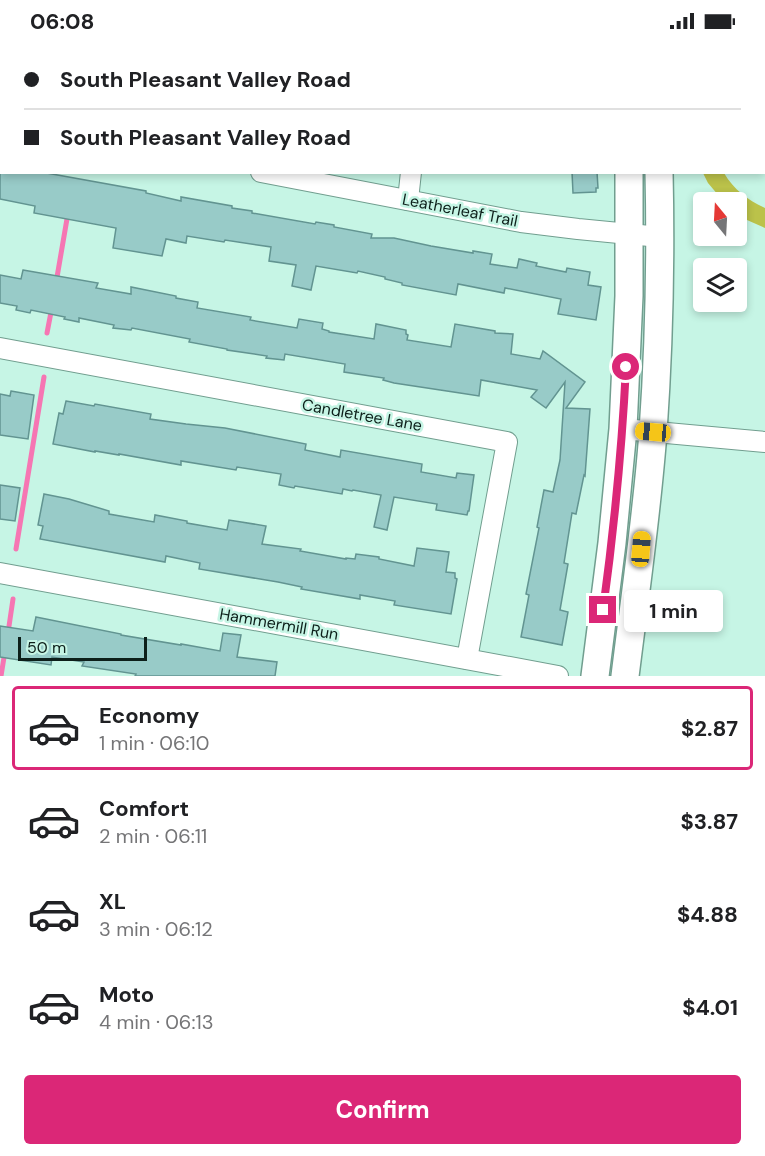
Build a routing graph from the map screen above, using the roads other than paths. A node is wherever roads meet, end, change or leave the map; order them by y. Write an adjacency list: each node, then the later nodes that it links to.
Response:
1 (272, 174): 5 (street, Leatherleaf Trail)
2 (411, 174): 5 (street)
3 (629, 174): 6 (main road)
4 (659, 174): 7 (main road)
5 (408, 200): 6 (street, Leatherleaf Trail)
6 (630, 235): 7 (street, Leatherleaf Trail); 9 (main road)
7 (660, 237): 10 (main road)
8 (0, 348): 13 (street, Candletree Lane)
9 (623, 429): 10 (street); 15 (main road)
10 (653, 432): 11 (street); 16 (main road)
11 (765, 442)
12 (0, 573): 13 (street, Hammermill Run)
13 (468, 659): 14 (street, Hammermill Run)
14 (558, 676)
15 (595, 676)
16 (625, 676)

